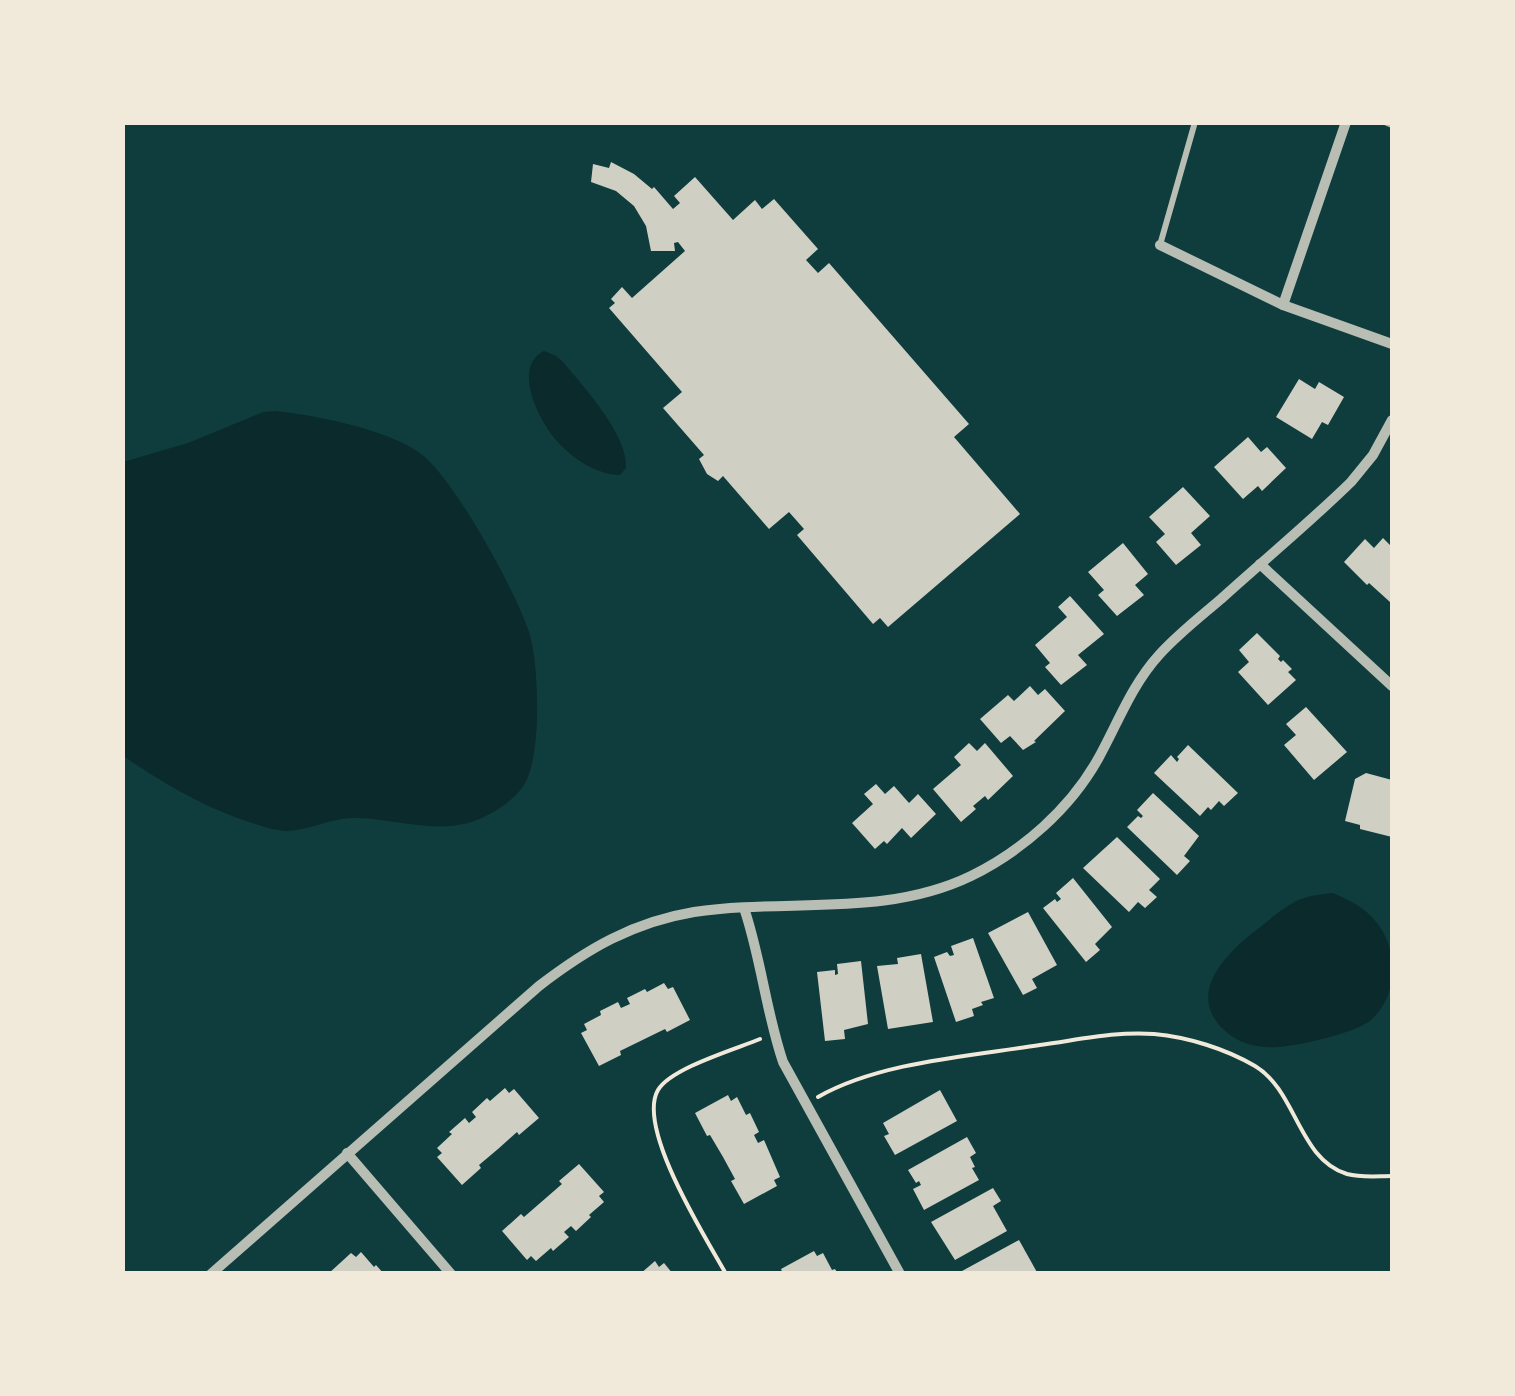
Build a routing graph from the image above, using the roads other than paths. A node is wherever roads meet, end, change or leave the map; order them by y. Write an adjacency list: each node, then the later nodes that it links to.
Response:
1 (1194, 122): 5 (lane)
2 (1346, 122): 6 (street)
3 (1385, 122): 4 (lane)
4 (1392, 124)
5 (1160, 244): 6 (street)
6 (1283, 304): 7 (street)
7 (1392, 344)
8 (1392, 420): 9 (street)
9 (1260, 564): 10 (street); 11 (street)
10 (1392, 686)
11 (744, 908): 12 (street); 15 (street)
12 (347, 1153): 13 (street); 14 (street)
13 (211, 1274)
14 (451, 1274)
15 (900, 1274)

